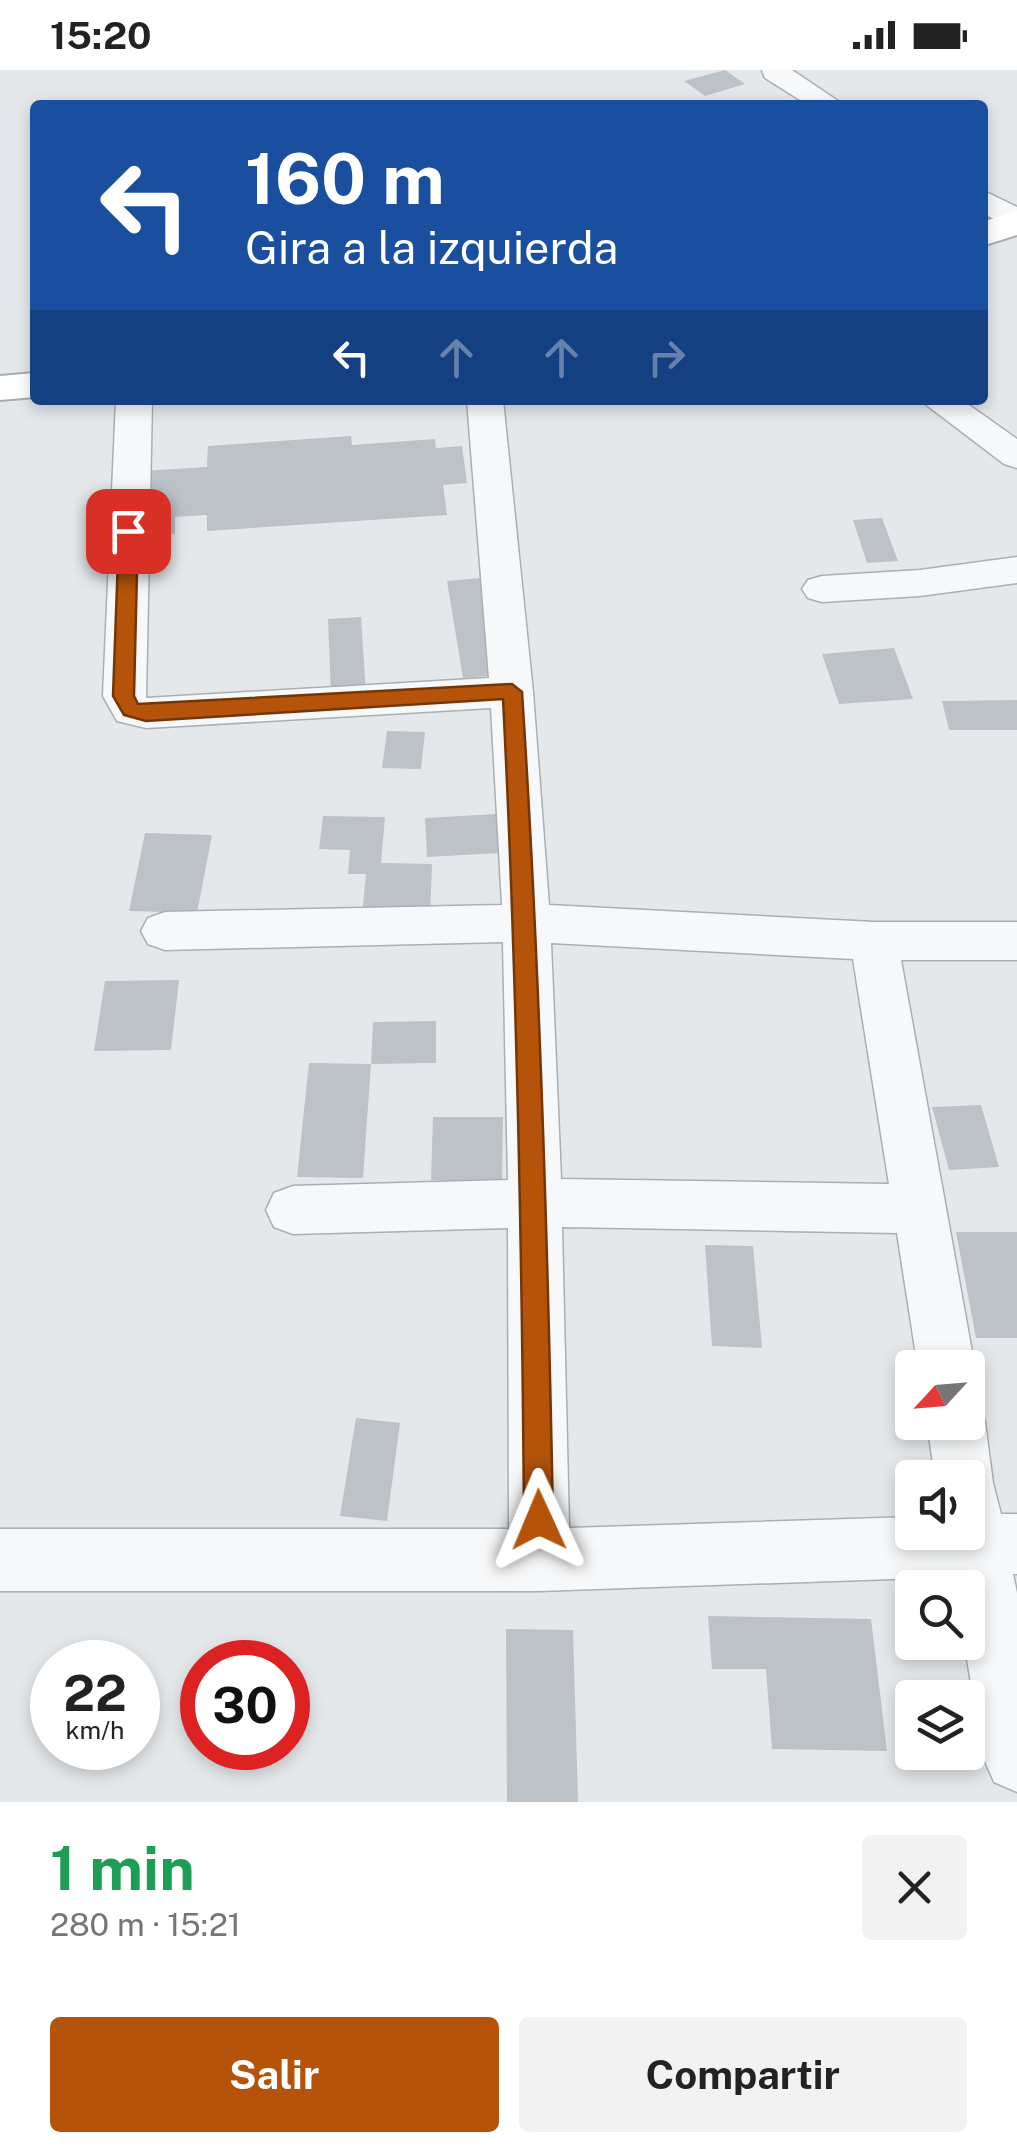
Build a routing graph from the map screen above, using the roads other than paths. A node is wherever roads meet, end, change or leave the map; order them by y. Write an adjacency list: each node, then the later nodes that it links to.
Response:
1 (776, 72): 2 (street)
2 (821, 100)
3 (988, 203): 4 (street)
4 (1017, 221): 5 (main road)
5 (988, 233)
6 (30, 385): 7 (main road)
7 (0, 388)
8 (134, 405): 14 (street)
9 (485, 405): 14 (street)
10 (945, 405): 11 (street)
11 (1017, 456)
12 (1017, 570): 13 (street)
13 (822, 589)
14 (512, 692): 15 (street)
15 (526, 923): 16 (street); 17 (street); 19 (street)
16 (165, 931)
17 (874, 940): 18 (street); 20 (street)
18 (1017, 941)
19 (535, 1203): 20 (street); 21 (street); 25 (street)
20 (922, 1209): 22 (street)
21 (293, 1210)
22 (944, 1350)
23 (987, 1528): 25 (street); 26 (street)
24 (0, 1560): 25 (street)
25 (539, 1560)
26 (1017, 1759)

